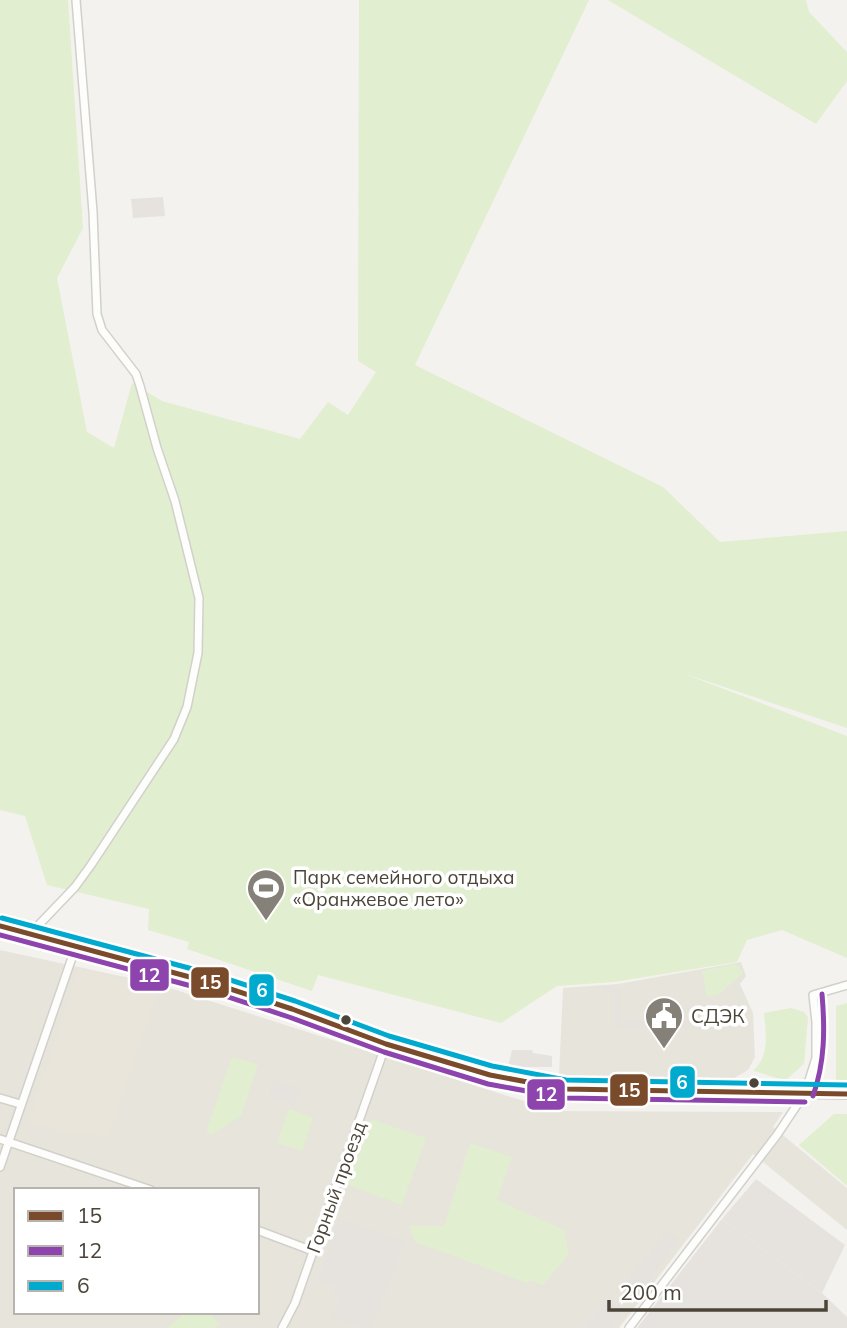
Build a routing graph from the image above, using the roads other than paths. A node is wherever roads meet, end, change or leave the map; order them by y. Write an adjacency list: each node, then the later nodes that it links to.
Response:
1 (76, 0): 3 (street)
2 (0, 926): 3 (main road)
3 (30, 934): 4 (main road)
4 (76, 946): 6 (main road); 10 (street)
5 (847, 985): 7 (street)
6 (386, 1044): 7 (main road); 15 (street, Горный проезд)
7 (805, 1093): 8 (main road); 17 (street)
8 (847, 1094)
9 (0, 1098): 10 (street)
10 (20, 1104): 11 (street)
11 (4, 1140): 12 (street); 13 (street)
12 (0, 1167)
13 (144, 1188)
14 (259, 1231): 15 (street)
15 (313, 1251): 16 (street, Горный проезд)
16 (282, 1328)
17 (629, 1328)

